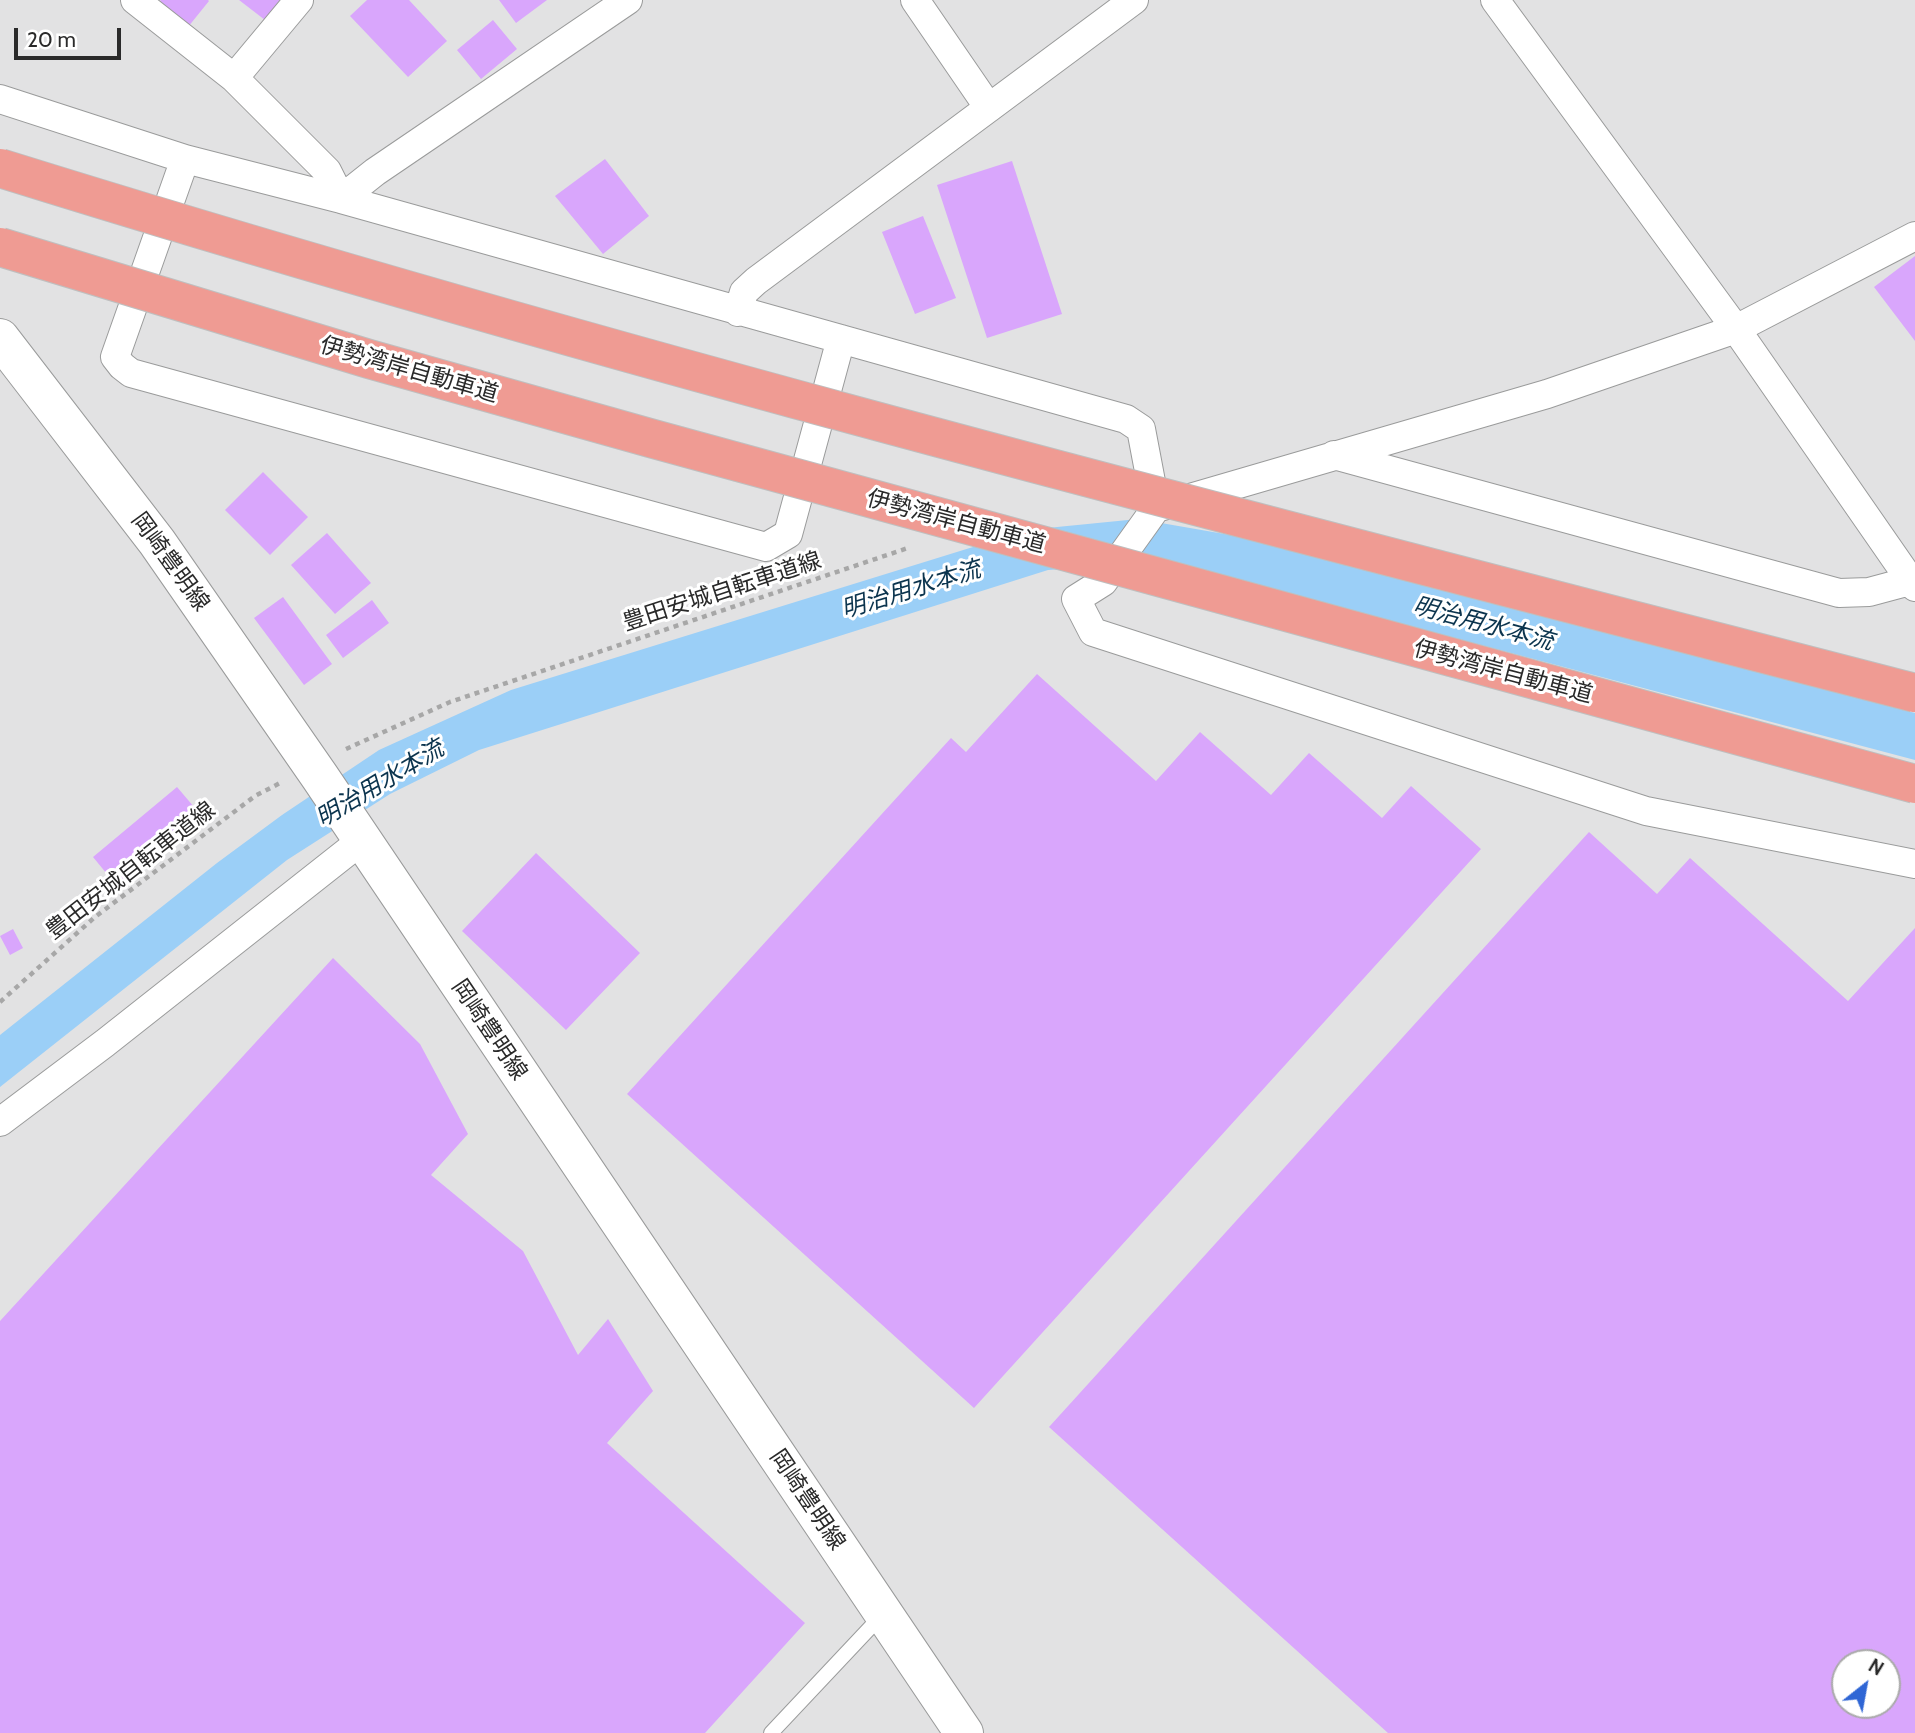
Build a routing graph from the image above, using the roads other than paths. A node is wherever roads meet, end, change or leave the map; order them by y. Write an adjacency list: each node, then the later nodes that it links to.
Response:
1 (135, 0): 7 (street)
2 (299, 0): 7 (street)
3 (628, 0): 12 (street)
4 (915, 0): 9 (street)
5 (1135, 0): 9 (street)
6 (1495, 0): 16 (street)
7 (234, 78): 12 (street)
8 (0, 99): 10 (street)
9 (989, 108): 15 (street)
10 (185, 159): 12 (street); 18 (street)
11 (0, 168): 22 (highway, bridge)
12 (341, 199): 15 (street)
13 (1915, 236): 16 (street)
14 (0, 247): 23 (highway, 伊勢湾岸自動車道, bridge)
15 (738, 312): 18 (street)
16 (1735, 330): 19 (street); 21 (street)
17 (0, 338): 24 (main road, 岡崎豊明線)
18 (841, 339): 20 (street)
19 (1334, 455): 20 (street); 21 (street)
20 (1155, 510): 25 (street)
21 (1912, 584)
22 (1915, 693)
23 (1915, 784)
24 (357, 834): 26 (street); 27 (main road, 岡崎豊明線)
25 (1915, 864)
26 (0, 1122)
27 (884, 1613): 28 (lane); 29 (main road, 岡崎豊明線)
28 (771, 1733)
29 (964, 1733)

